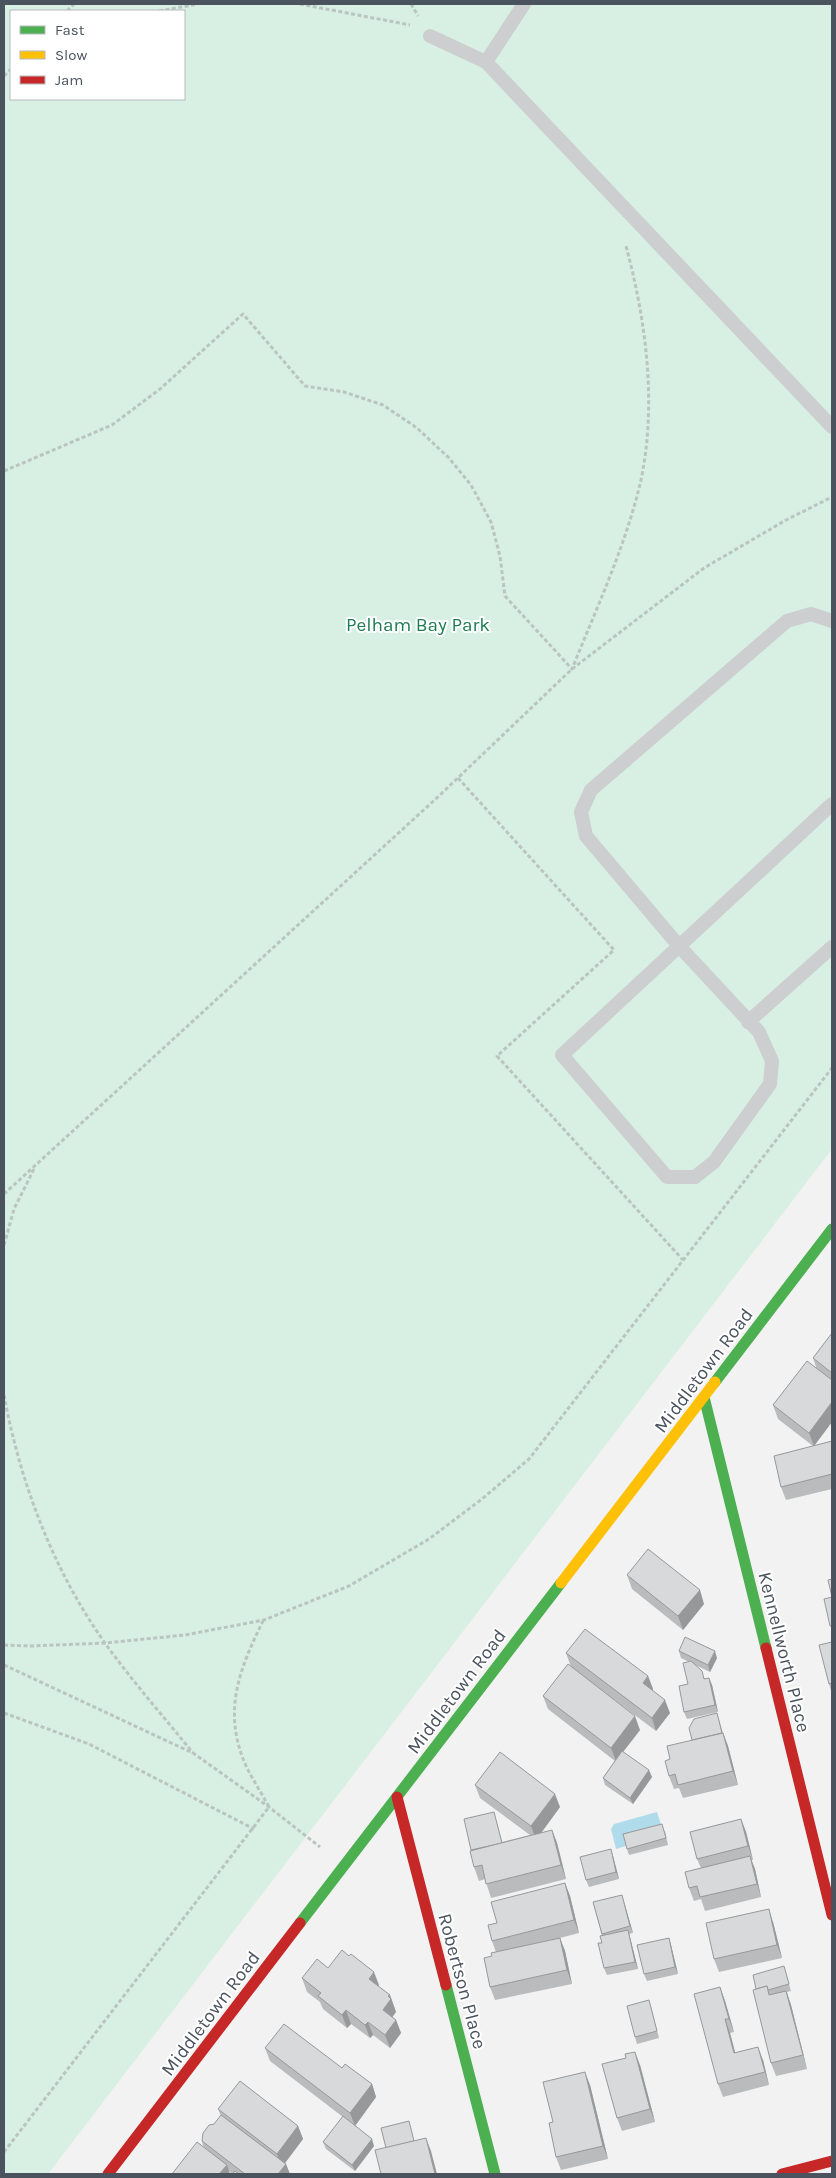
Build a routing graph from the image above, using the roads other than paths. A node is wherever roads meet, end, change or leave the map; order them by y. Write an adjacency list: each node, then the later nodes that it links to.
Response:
1 (524, 4): 3 (lane)
2 (430, 36): 3 (lane)
3 (486, 62): 4 (lane)
4 (832, 427)
5 (832, 621): 7 (lane)
6 (832, 804): 7 (lane)
7 (679, 946): 9 (lane); 9 (lane)
8 (832, 947): 9 (lane)
9 (748, 1022)
10 (832, 1229): 11 (street, Middletown Road)
11 (704, 1397): 12 (street, Middletown Road); 13 (street, Kennellworth Place)
12 (397, 1798): 15 (street, Middletown Road); 16 (street, Robertson Place)
13 (832, 1915)
14 (832, 2161): 17 (street)
15 (108, 2174)
16 (495, 2174)
17 (782, 2174)

